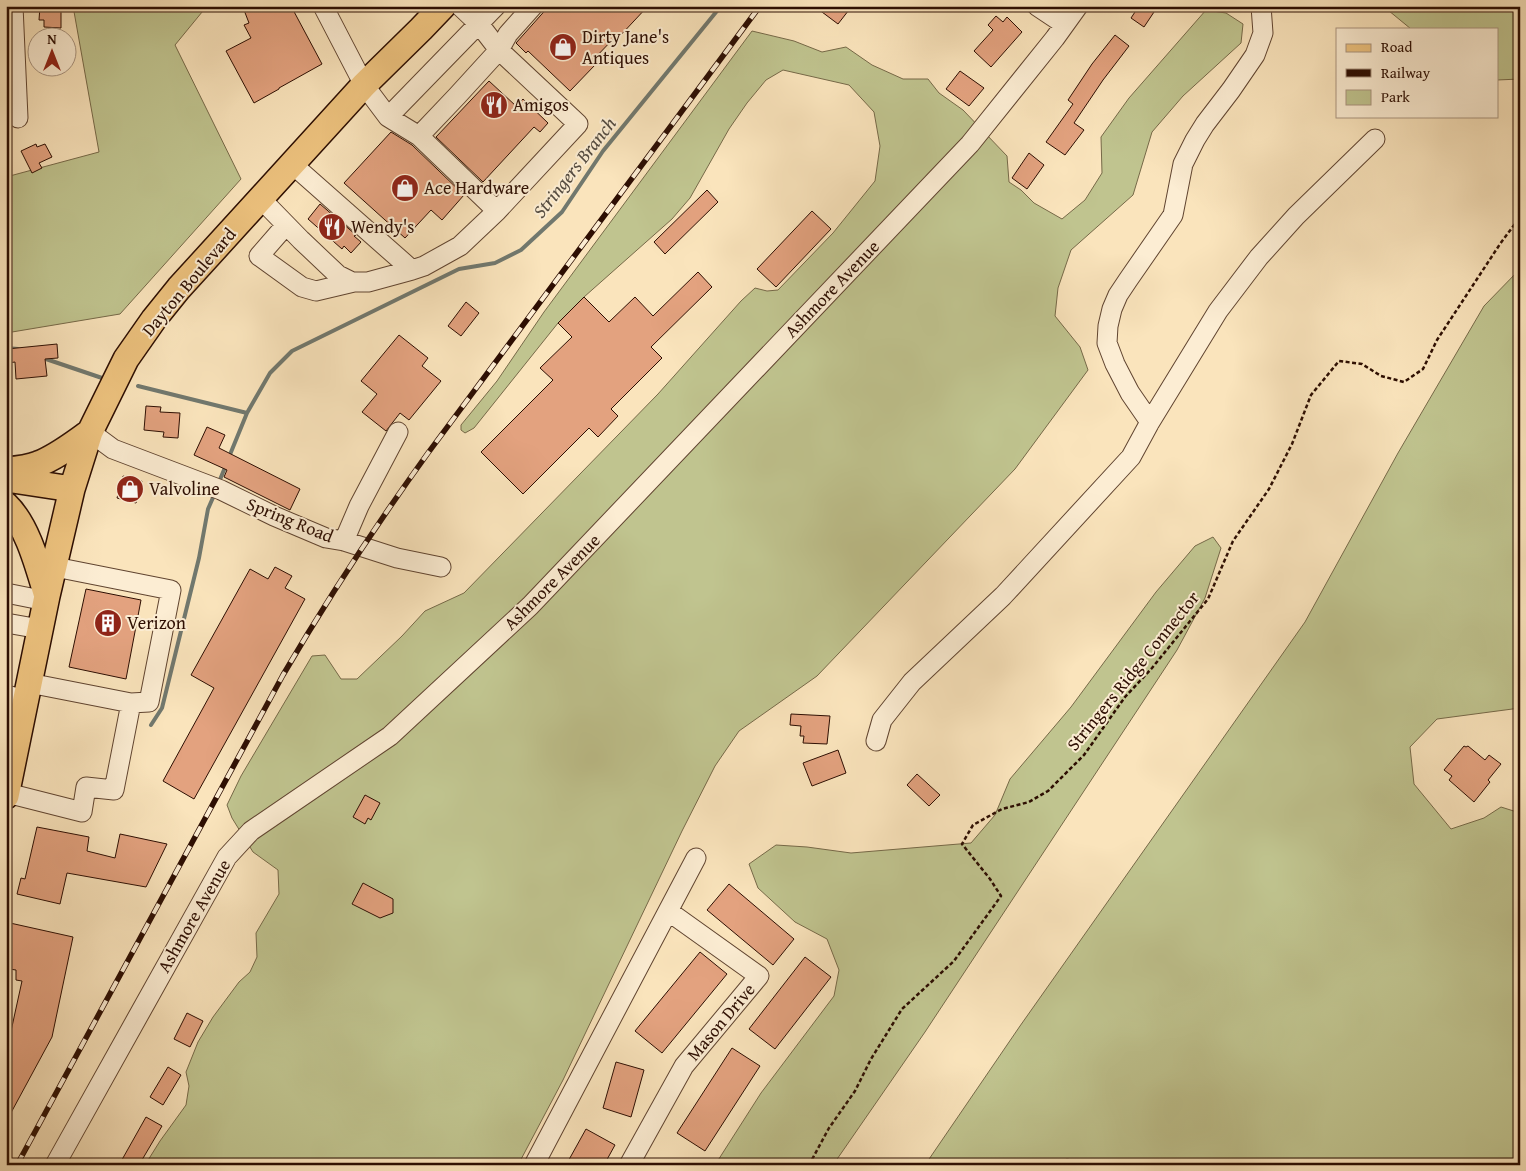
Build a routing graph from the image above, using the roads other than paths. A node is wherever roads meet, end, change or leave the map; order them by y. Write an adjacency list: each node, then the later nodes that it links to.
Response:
1 (323, 6): 13 (street)
2 (442, 6): 13 (main road, Dayton Boulevard)
3 (460, 6): 10 (street)
4 (496, 6): 10 (street)
5 (533, 6): 12 (street)
6 (1037, 6): 11 (street)
7 (1078, 6): 11 (street, Ashmore Avenue)
8 (1261, 6): 24 (street)
9 (11, 7): 15 (street)
10 (479, 24): 12 (street); 14 (street)
11 (1064, 24): 44 (street, Ashmore Avenue)
12 (499, 50): 16 (street); 20 (street)
13 (364, 85): 14 (street); 18 (main road, Dayton Boulevard)
14 (388, 117): 16 (street)
15 (18, 118)
16 (419, 136): 20 (street)
17 (1374, 139): 24 (street)
18 (292, 164): 19 (main road, Dayton Boulevard); 22 (street)
19 (261, 199): 21 (street); 25 (main road, Dayton Boulevard)
20 (497, 211): 22 (street)
21 (286, 225): 23 (street); 23 (street)
22 (412, 270): 23 (street)
23 (354, 282)
24 (1150, 422): 40 (street)
25 (90, 432): 27 (main road); 29 (main road, Dayton Boulevard); 31 (street, Spring Road)
26 (398, 432): 31 (street)
27 (6, 470)
28 (6, 479): 29 (main road)
29 (72, 489): 32 (main road, Dayton Boulevard)
30 (6, 505): 35 (main road)
31 (344, 541): 33 (street, Spring Road)
32 (55, 567): 35 (main road, Dayton Boulevard); 39 (street)
33 (441, 567)
34 (6, 593): 35 (street)
35 (47, 599): 37 (main road, Dayton Boulevard)
36 (6, 623): 37 (street)
37 (40, 629): 38 (main road, Dayton Boulevard)
38 (20, 693): 39 (street); 41 (main road, Dayton Boulevard)
39 (131, 703): 41 (street)
40 (876, 740)
41 (6, 795)
42 (696, 858): 43 (street)
43 (668, 911): 45 (street); 46 (street, Mason Drive)
44 (55, 1165)
45 (534, 1165)
46 (629, 1165)

